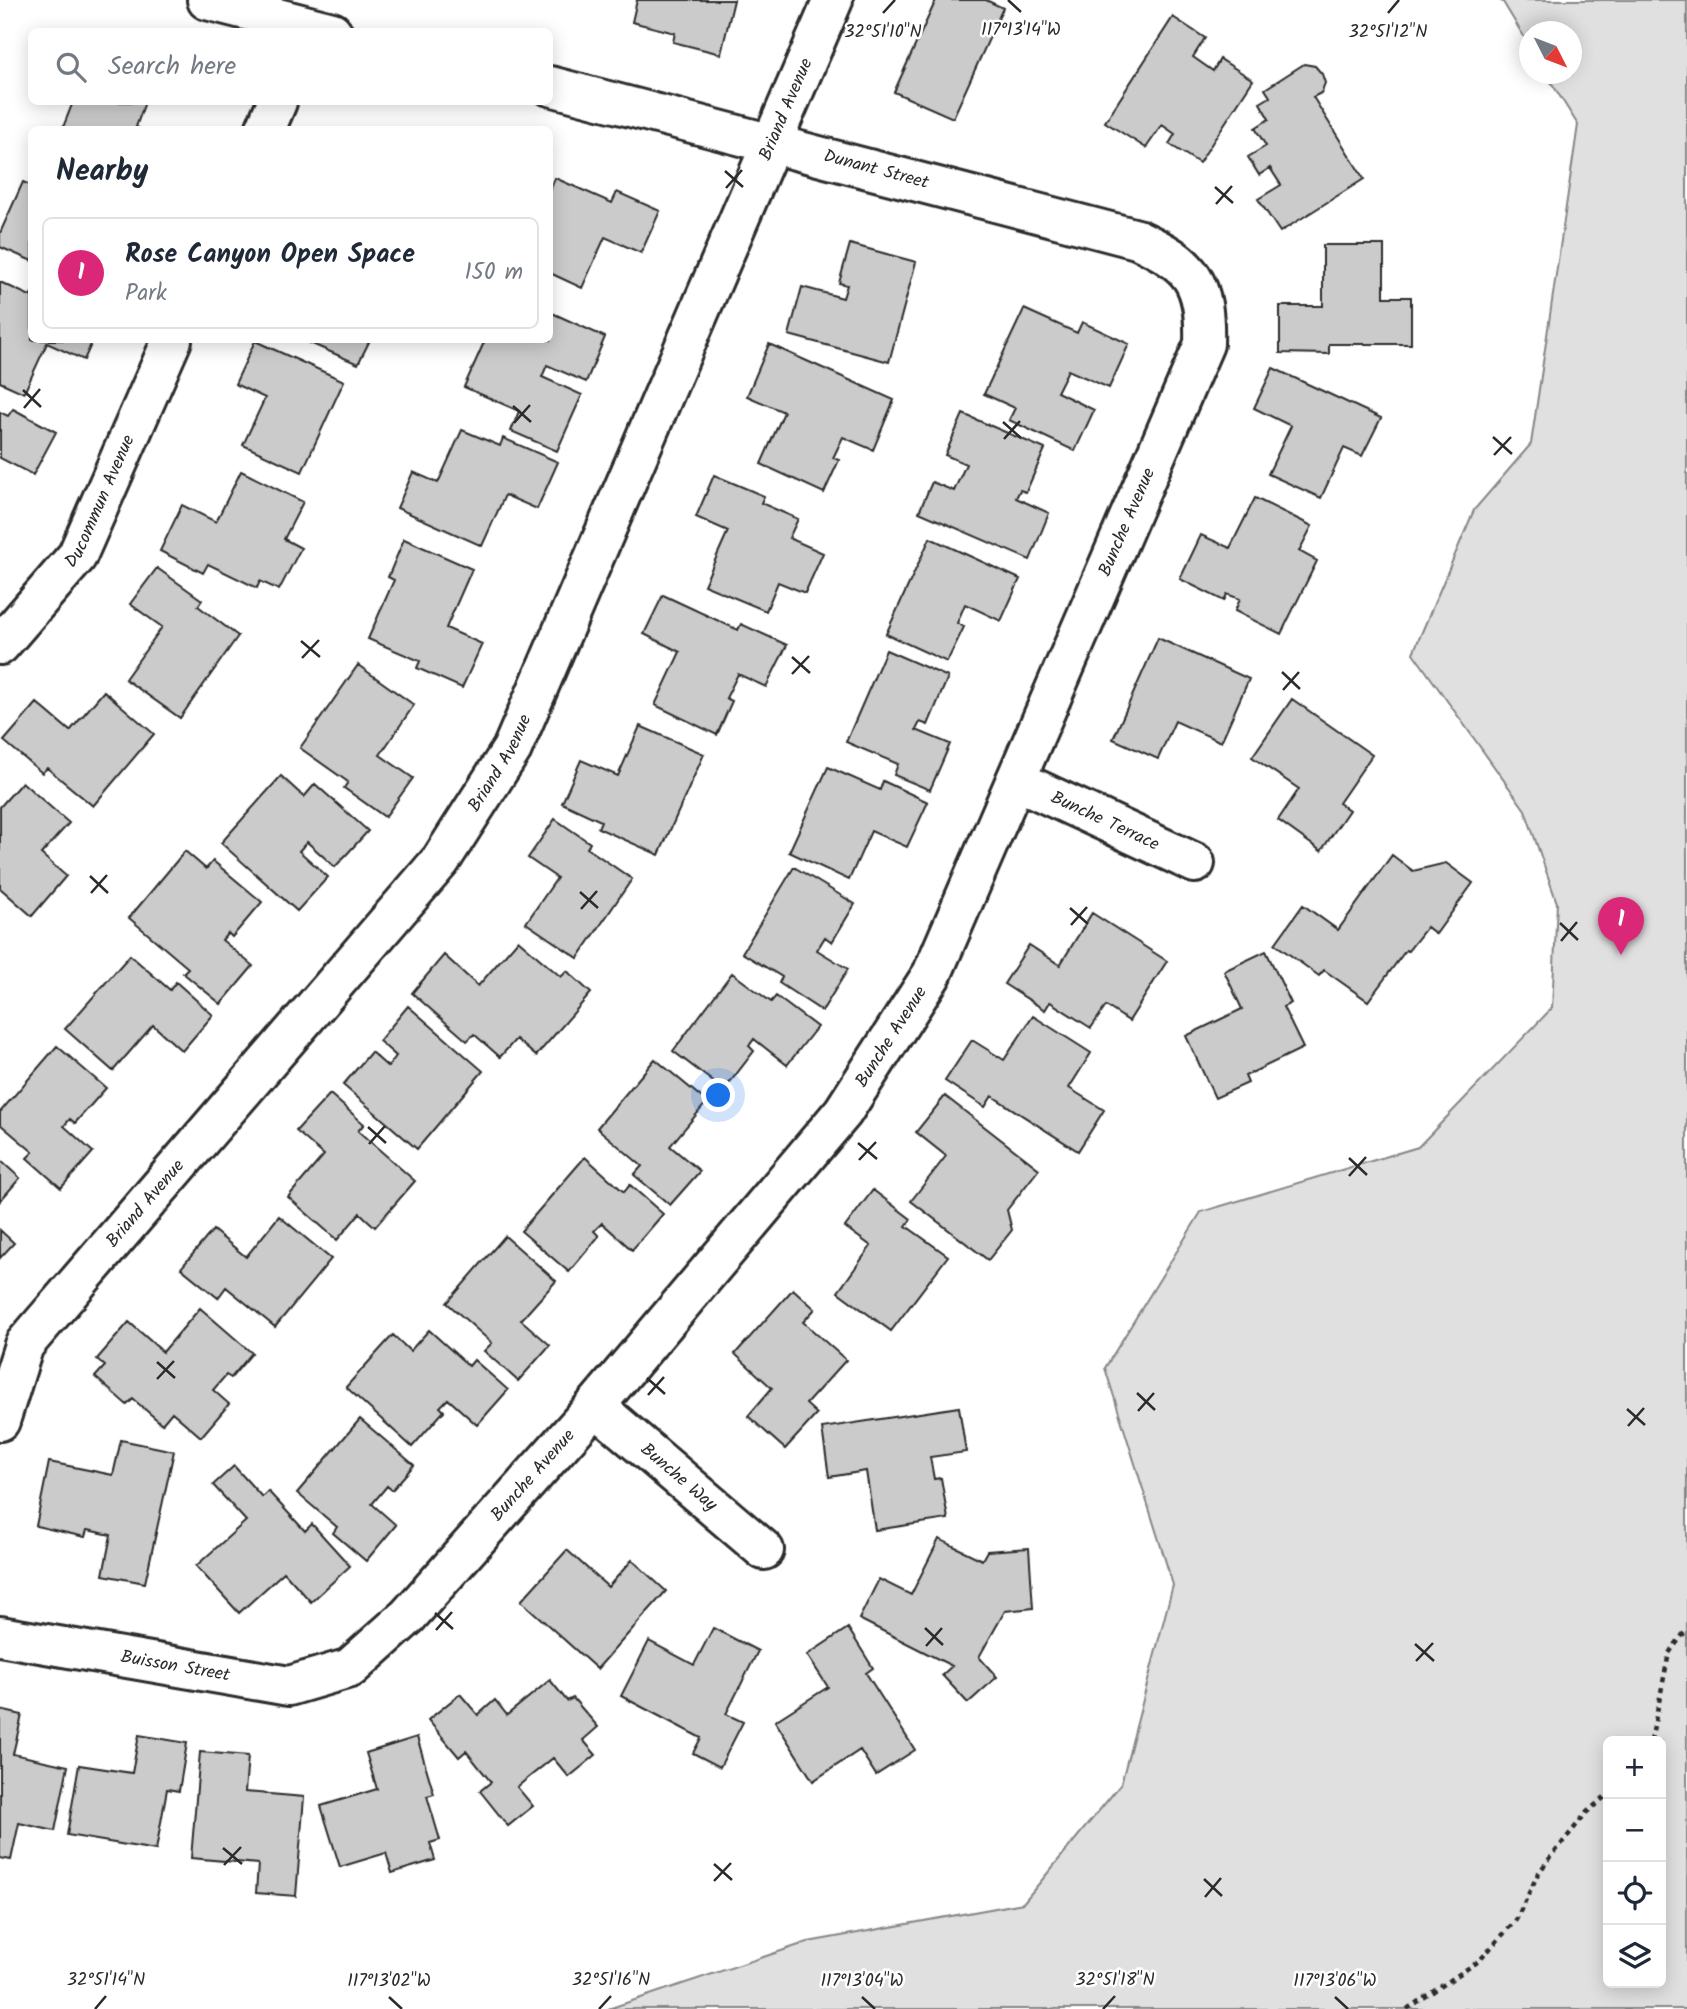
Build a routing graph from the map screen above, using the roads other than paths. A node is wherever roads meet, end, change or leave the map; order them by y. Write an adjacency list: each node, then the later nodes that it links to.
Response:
1 (207, 0): 3 (street)
2 (833, 0): 7 (street, Briand Avenue)
3 (317, 22)
4 (553, 87): 7 (street, Dunant Street)
5 (276, 105): 6 (street)
6 (267, 126)
7 (773, 142): 8 (street, Dunant Street); 14 (street, Briand Avenue)
8 (1192, 275): 11 (street, Bunche Avenue)
9 (171, 343): 10 (street, Ducommun Avenue)
10 (0, 645)
11 (1016, 780): 12 (street, Bunche Terrace); 13 (street, Bunche Avenue)
12 (1195, 863)
13 (595, 1406): 15 (street, Bunche Way); 17 (street, Bunche Avenue)
14 (0, 1421)
15 (764, 1550)
16 (0, 1636): 17 (street, Buisson Street)
17 (350, 1668)

